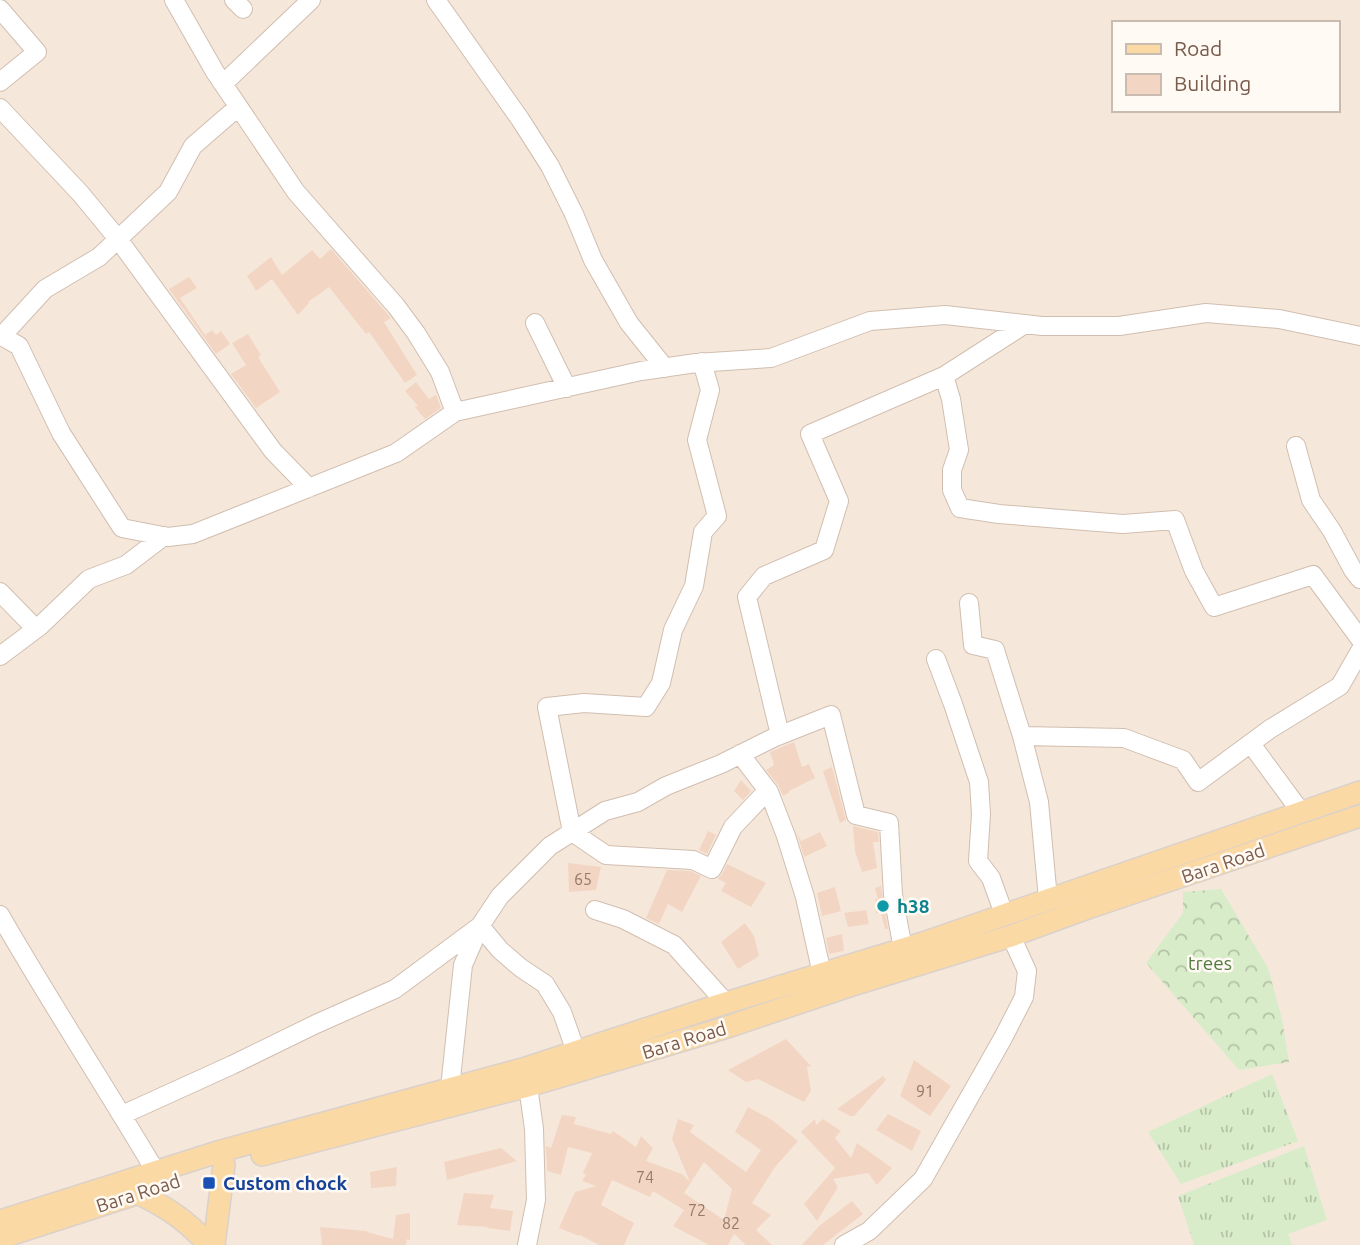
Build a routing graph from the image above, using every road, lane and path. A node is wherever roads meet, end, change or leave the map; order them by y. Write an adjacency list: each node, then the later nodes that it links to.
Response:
1 (174, 0): 6 (street)
2 (311, 0): 6 (street)
3 (436, 0): 15 (street)
4 (0, 9): 5 (street)
5 (0, 82)
6 (223, 84): 7 (street)
7 (238, 107): 9 (street); 18 (street)
8 (3, 118): 9 (street)
9 (118, 239): 12 (street); 20 (street)
10 (535, 323): 17 (street)
11 (1025, 324): 13 (street); 14 (street); 16 (street)
12 (1, 336): 21 (street)
13 (1360, 336)
14 (702, 362): 15 (street); 38 (street)
15 (665, 368): 17 (street)
16 (944, 376): 26 (street); 30 (street)
17 (567, 388): 18 (street)
18 (455, 412): 20 (street)
19 (1296, 446): 22 (street)
20 (309, 488): 21 (street)
21 (164, 537): 25 (street)
22 (1360, 579)
23 (0, 592): 25 (street)
24 (969, 603): 31 (street)
25 (36, 629): 28 (street)
26 (1360, 639)
27 (1360, 651): 32 (street)
28 (0, 656)
29 (936, 659): 41 (street)
30 (780, 735): 33 (street); 45 (street)
31 (1022, 736): 32 (street); 39 (street)
32 (1251, 744): 36 (street)
33 (740, 754): 34 (street); 38 (street)
34 (768, 790): 38 (street); 46 (street)
35 (1360, 792): 36 (main road)
36 (1301, 812): 39 (main road)
37 (1360, 816): 44 (main road, Bara Road)
38 (572, 832): 43 (street)
39 (1048, 899): 41 (main road)
40 (595, 910): 47 (street)
41 (1004, 914): 44 (main road); 45 (main road)
42 (0, 915): 52 (street)
43 (480, 926): 49 (street); 51 (street); 52 (street)
44 (1011, 936): 48 (main road, Bara Road); 60 (street)
45 (903, 949): 46 (main road)
46 (822, 974): 47 (main road)
47 (726, 1003): 48 (main road)
48 (628, 1046): 49 (main road)
49 (580, 1061): 50 (main road, Bara Road); 51 (main road)
50 (528, 1086): 53 (main road, Bara Road); 59 (street)
51 (450, 1088): 53 (main road)
52 (122, 1115): 54 (street)
53 (223, 1158): 54 (main road); 55 (main road, Bara Road); 58 (main road)
54 (156, 1172): 55 (main road)
55 (134, 1186): 56 (main road); 57 (main road, Bara Road); 58 (main road)
56 (0, 1221)
57 (0, 1238)
58 (212, 1245)
59 (527, 1245)
60 (844, 1245)

